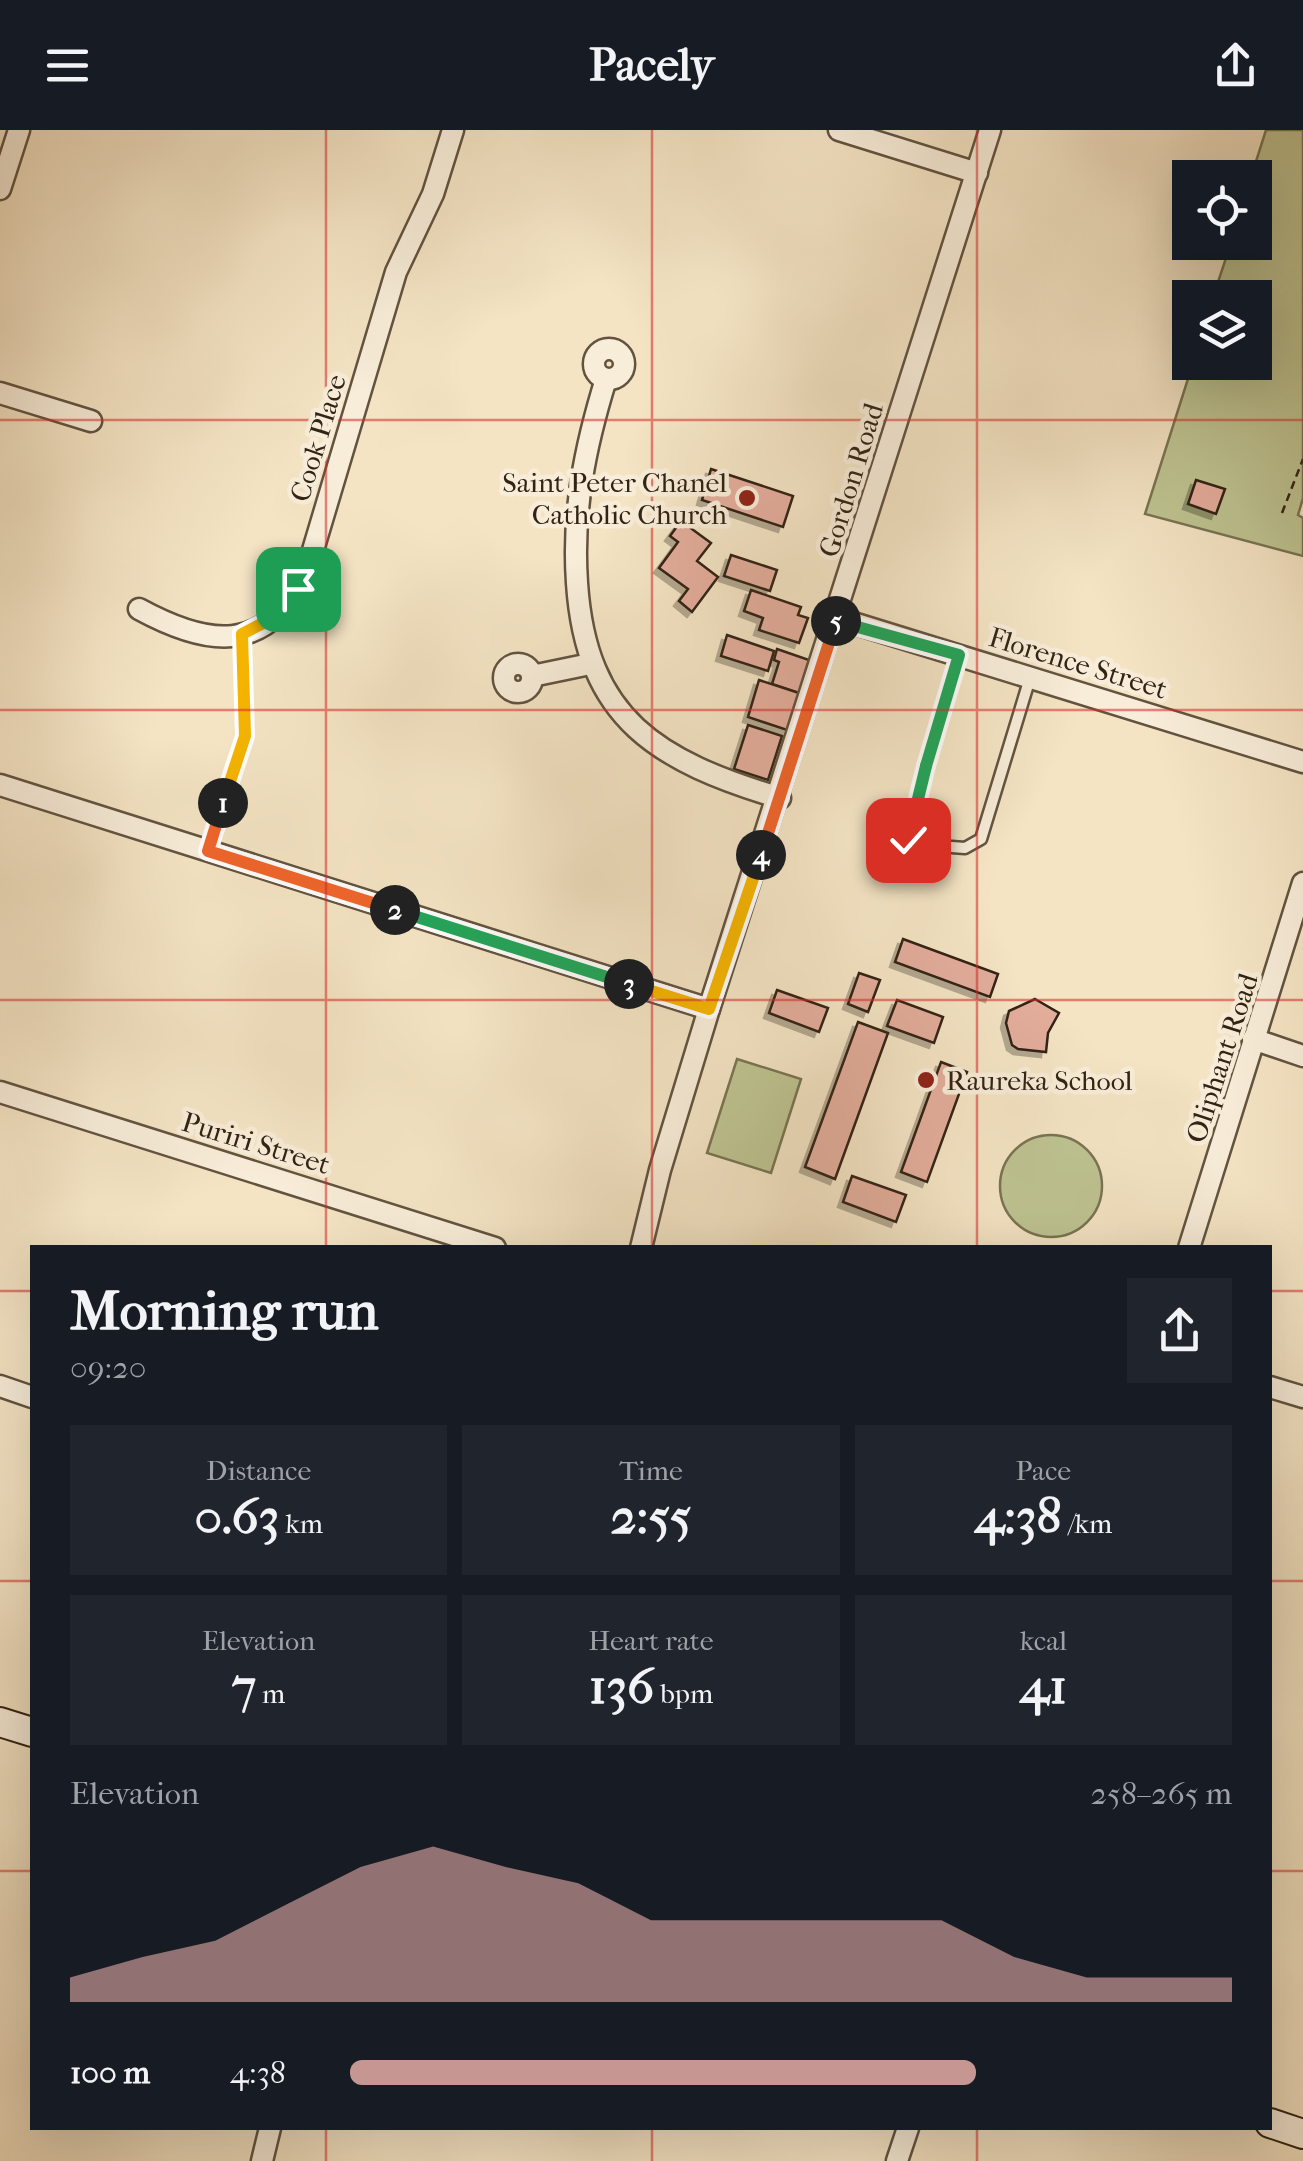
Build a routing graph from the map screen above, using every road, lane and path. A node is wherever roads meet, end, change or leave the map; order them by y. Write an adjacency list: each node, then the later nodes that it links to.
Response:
1 (18, 130): 6 (street)
2 (453, 130): 14 (street, Cook Place)
3 (839, 130): 5 (street)
4 (990, 130): 5 (street, Gordon Road)
5 (977, 173): 13 (street, Gordon Road)
6 (0, 189)
7 (606, 379): 16 (street)
8 (0, 393): 9 (street)
9 (91, 420)
10 (1303, 459): 11 (path)
11 (1282, 513)
12 (139, 609): 14 (street)
13 (837, 618): 15 (street, Florence Street); 21 (street, Gordon Road)
14 (242, 634): 22 (path)
15 (959, 655): 18 (street, Florence Street); 18 (lane)
16 (590, 664): 17 (street); 21 (street)
17 (532, 676)
18 (1030, 677): 19 (street, Florence Street)
19 (1303, 762)
20 (0, 785): 22 (street)
21 (780, 798): 24 (street, Gordon Road)
22 (208, 851): 24 (street)
23 (1303, 883): 25 (street, Oliphant Road)
24 (709, 1009): 29 (street, Gordon Road)
25 (1253, 1039): 26 (street); 30 (street, Oliphant Road)
26 (1303, 1056)
27 (0, 1092): 28 (street, Puriri Street)
28 (486, 1245)
29 (642, 1245)
30 (1190, 1245)
31 (0, 1386): 33 (street)
32 (1272, 1387): 34 (street)
33 (30, 1395)
34 (1303, 1397)
35 (0, 1722): 36 (main road)
36 (30, 1731)
37 (1272, 2125): 40 (main road)
38 (270, 2130): 41 (street)
39 (907, 2130): 42 (street)
40 (1303, 2134)
41 (262, 2161)
42 (897, 2161)

